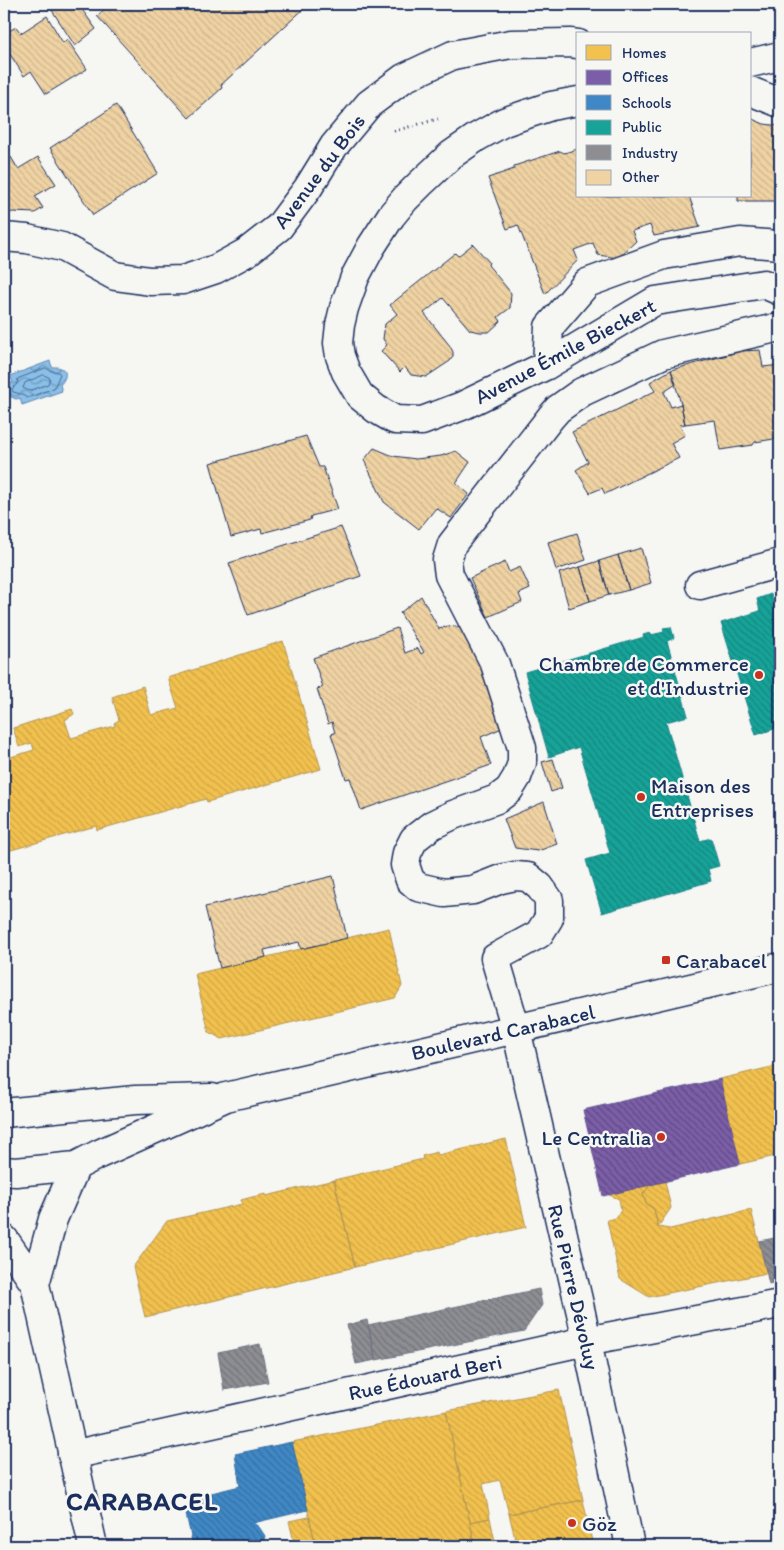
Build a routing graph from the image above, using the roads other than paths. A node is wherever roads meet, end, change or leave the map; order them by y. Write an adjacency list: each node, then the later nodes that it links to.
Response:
1 (576, 44): 7 (street, Avenue du Bois)
2 (780, 56): 3 (street)
3 (752, 63)
4 (752, 92): 6 (street)
5 (576, 101): 11 (street, Avenue Émile Bieckert)
6 (780, 103)
7 (4, 237)
8 (780, 245): 11 (street)
9 (780, 291): 11 (street, Avenue Émile Bieckert)
10 (780, 326): 15 (street, Avenue Émile Bieckert)
11 (547, 365)
12 (780, 563): 13 (street)
13 (700, 585)
14 (780, 967): 15 (street, Boulevard Carabacel)
15 (516, 1028): 16 (street, Boulevard Carabacel); 23 (street, Rue Pierre Dévoluy)
16 (226, 1097): 17 (street, Boulevard Carabacel); 18 (street, Boulevard Carabacel)
17 (4, 1113)
18 (76, 1166): 19 (street, Boulevard Carabacel); 21 (street)
19 (4, 1171)
20 (4, 1238): 21 (street)
21 (35, 1284): 24 (street)
22 (780, 1304): 23 (street, Rue Édouard Beri)
23 (586, 1341): 24 (street, Rue Édouard Beri); 26 (street, Rue Pierre Dévoluy)
24 (72, 1455): 25 (street)
25 (93, 1546)
26 (630, 1546)

